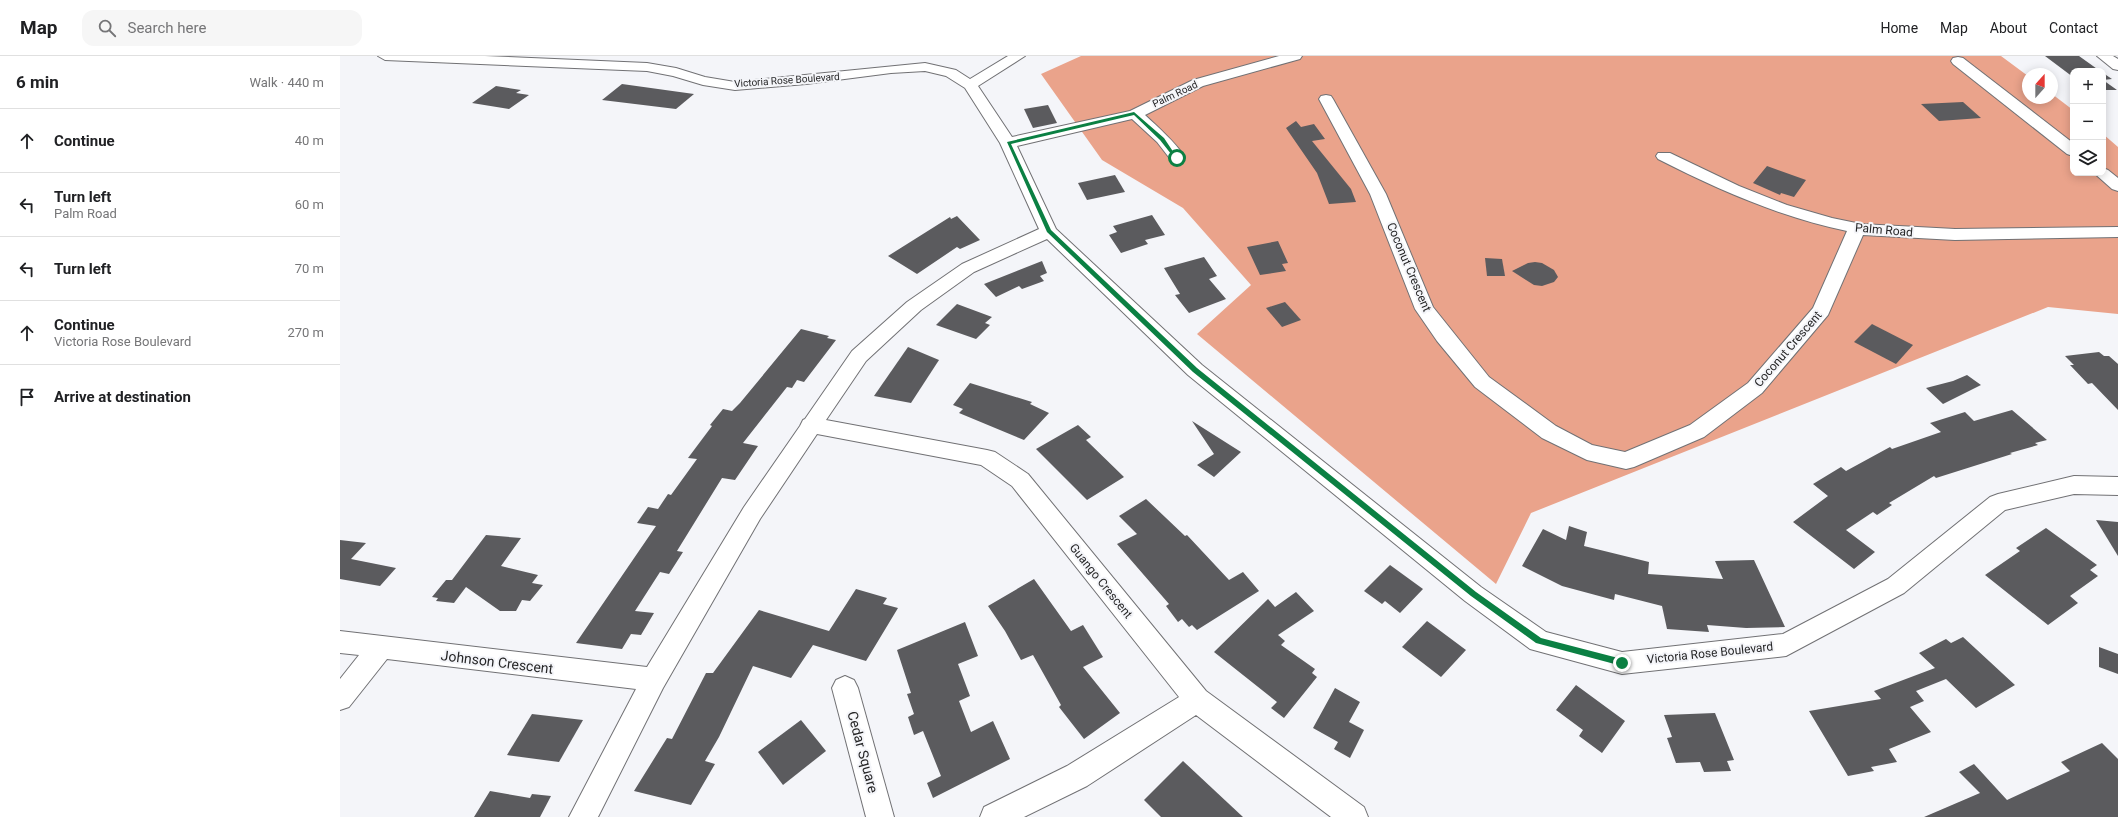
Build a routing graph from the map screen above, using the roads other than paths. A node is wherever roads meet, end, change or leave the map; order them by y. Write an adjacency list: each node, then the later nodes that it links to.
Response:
1 (385, 56): 7 (street, Victoria Rose Boulevard)
2 (1018, 56): 7 (street)
3 (1295, 56): 9 (street, Palm Road)
4 (2104, 56): 6 (street)
5 (1958, 60): 11 (street)
6 (2118, 66)
7 (970, 85): 10 (street)
8 (1326, 99): 16 (street, Coconut Crescent)
9 (1134, 114): 10 (street, Palm Road); 13 (street)
10 (1008, 143): 17 (street)
11 (2070, 148)
12 (1664, 156): 16 (street, Palm Road)
13 (1177, 158)
14 (2106, 176): 15 (street)
15 (2118, 186)
16 (1857, 229): 18 (street, Palm Road)
17 (1049, 231): 19 (street); 20 (street, Victoria Rose Boulevard)
18 (2118, 232)
19 (810, 425): 23 (street); 26 (street, Guango Crescent)
20 (2118, 486)
21 (340, 642): 22 (street, Johnson Crescent)
22 (382, 648): 23 (street, Johnson Crescent); 25 (street)
23 (654, 680): 27 (street)
24 (845, 688): 28 (street, Cedar Square)
25 (340, 698)
26 (1196, 700): 29 (street); 30 (street, Guango Crescent)
27 (583, 817)
28 (880, 817)
29 (994, 817)
30 (1354, 817)

